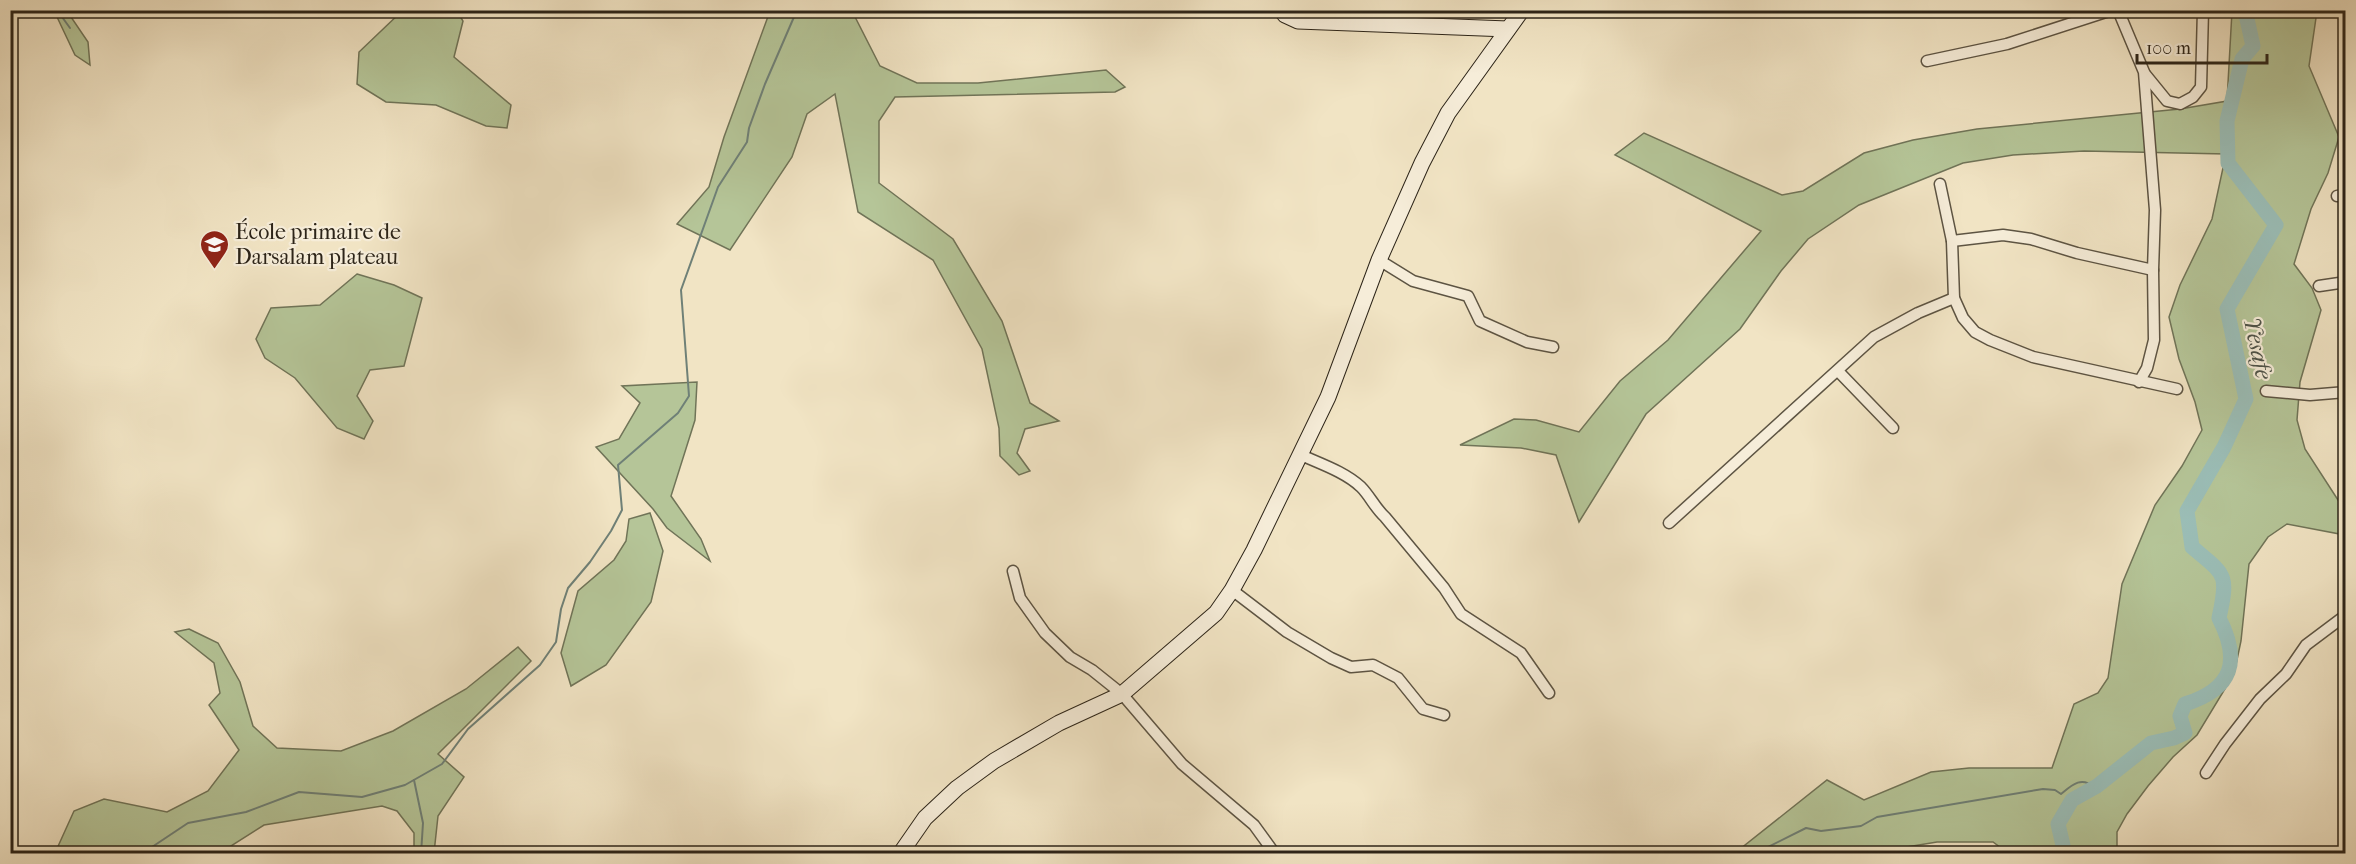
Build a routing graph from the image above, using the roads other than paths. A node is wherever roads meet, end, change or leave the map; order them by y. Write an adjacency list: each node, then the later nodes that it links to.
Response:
1 (1281, 10): 6 (main road)
2 (1522, 10): 6 (main road)
3 (2112, 10): 7 (street)
4 (2118, 10): 8 (street)
5 (2203, 10): 8 (street)
6 (1508, 29): 11 (main road)
7 (1927, 61)
8 (2144, 72): 12 (street)
9 (1940, 184): 10 (street)
10 (1952, 241): 12 (street); 15 (street)
11 (1379, 260): 16 (street); 23 (main road)
12 (2153, 270): 18 (street)
13 (2346, 282): 14 (street)
14 (2319, 286)
15 (1954, 298): 17 (street); 18 (street)
16 (1553, 348)
17 (1838, 371): 22 (street); 24 (street)
18 (2139, 382): 19 (street)
19 (2177, 389)
20 (2266, 391): 21 (street)
21 (2346, 392)
22 (1893, 428)
23 (1301, 455): 26 (main road); 28 (street)
24 (1669, 523)
25 (1013, 571): 29 (street)
26 (1232, 590): 29 (main road); 30 (street)
27 (2346, 615): 31 (street)
28 (1549, 693)
29 (1122, 694): 32 (main road); 33 (street)
30 (1444, 715)
31 (2206, 773)
32 (900, 854)
33 (1275, 854)

